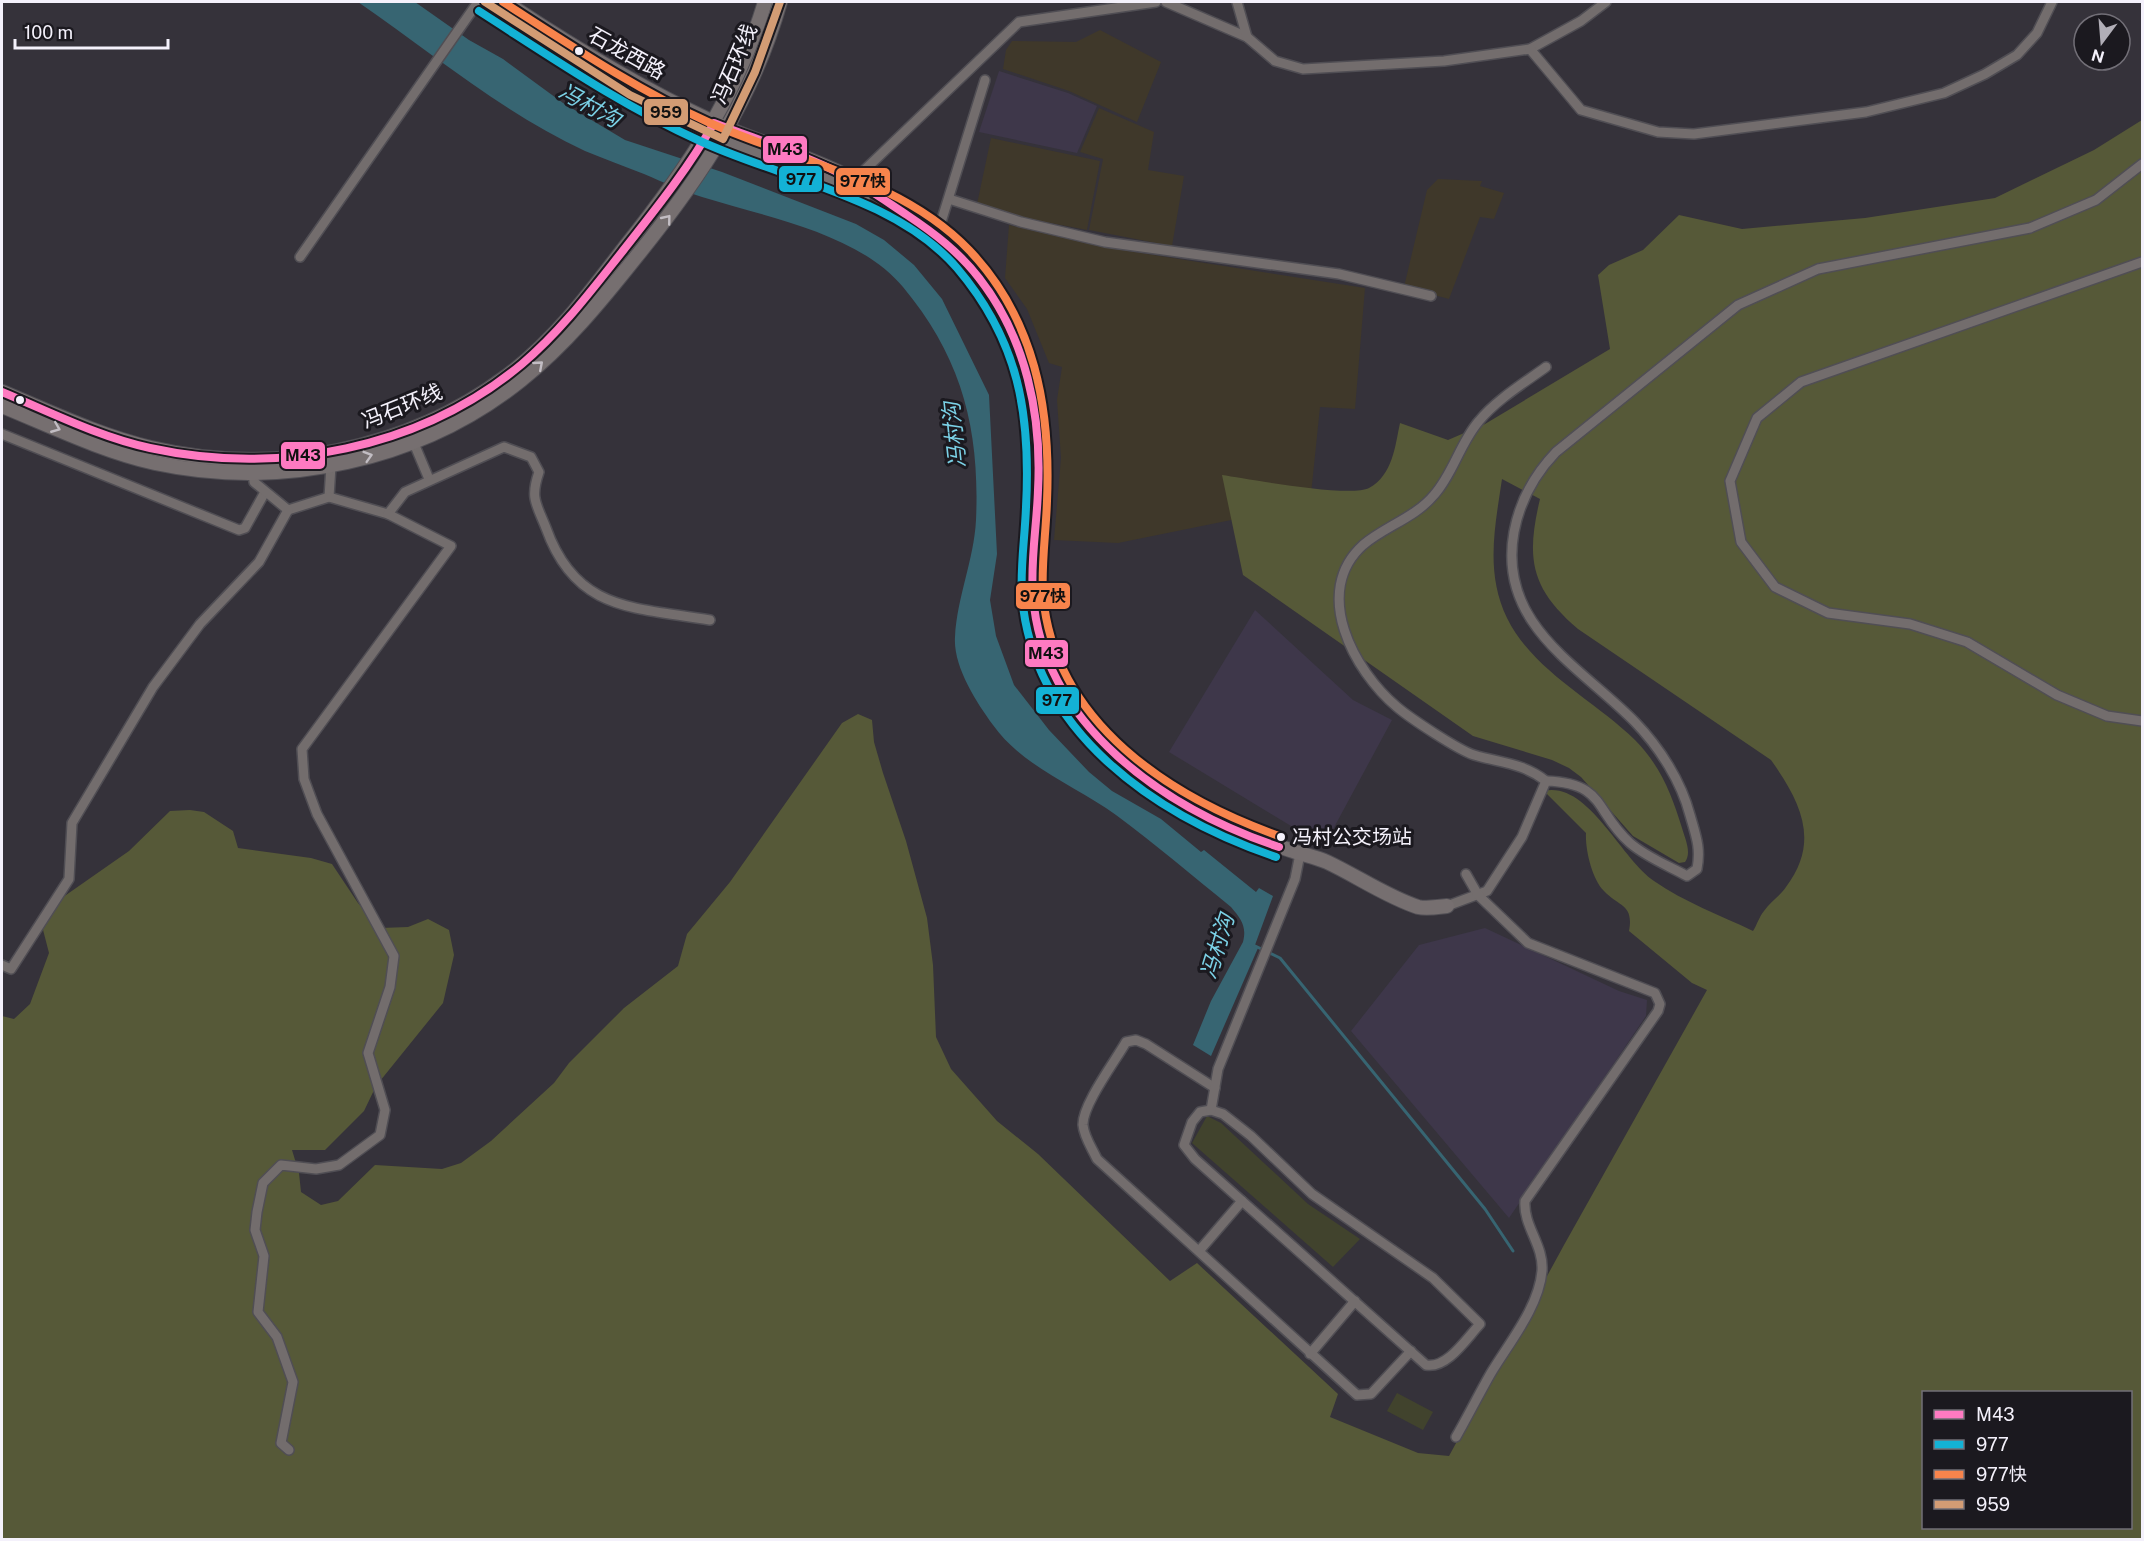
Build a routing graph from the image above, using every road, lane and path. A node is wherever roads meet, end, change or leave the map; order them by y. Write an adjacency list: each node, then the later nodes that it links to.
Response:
1 (478, 2): 21 (street)
2 (485, 2): 14 (main road, 石龙西路)
3 (505, 2): 14 (main road, 石龙西路)
4 (765, 2): 14 (main road, 冯石环线)
5 (780, 2): 15 (main road, 冯石环线)
6 (1156, 2): 17 (street)
7 (1166, 2): 11 (street)
8 (1238, 2): 11 (street)
9 (1606, 2): 12 (street)
10 (2052, 2): 12 (street)
11 (1247, 37): 12 (street)
12 (1530, 49)
13 (986, 80): 18 (street)
14 (711, 128): 15 (main road, 石龙西路); 29 (main road, 冯石环线)
15 (726, 134): 17 (main road, 石龙西路); 19 (main road, 石龙西路); 28 (main road, 冯石环线, one-way to 15)
16 (2142, 164): 39 (street)
17 (853, 181): 19 (main road, 石龙西路)
18 (949, 199): 20 (street); 23 (street)
19 (897, 208): 20 (main road, 石龙西路)
20 (937, 235): 40 (main road, 石龙西路)
21 (300, 257)
22 (2142, 262): 38 (street)
23 (1431, 296)
24 (1546, 367): 39 (street)
25 (2, 392): 29 (main road, 冯石环线)
26 (2, 406): 31 (main road, 冯石环线, one-way to 31)
27 (2, 434): 33 (street)
28 (413, 441): 30 (main road, 冯石环线, one-way to 28); 32 (street)
29 (253, 458): 31 (street)
30 (331, 466): 31 (main road, 冯石环线); 34 (street)
31 (253, 473): 33 (street)
32 (429, 479): 36 (street); 37 (street)
33 (265, 492): 35 (street)
34 (330, 497): 35 (street); 36 (street)
35 (288, 510): 44 (street)
36 (388, 514): 53 (street)
37 (710, 620)
38 (2142, 721)
39 (1546, 781): 42 (street)
40 (1300, 854): 43 (main road, 石龙西路); 45 (street)
41 (1466, 874): 42 (street)
42 (1478, 895): 43 (street); 52 (street)
43 (1447, 906)
44 (2, 965)
45 (1215, 1088): 46 (street); 48 (street)
46 (1210, 1110): 47 (street); 50 (street)
47 (1242, 1201): 48 (street); 49 (street)
48 (1199, 1251): 51 (street)
49 (1355, 1301): 50 (street); 51 (street)
50 (1411, 1351): 51 (street)
51 (1310, 1354)
52 (1456, 1437)
53 (289, 1450)

